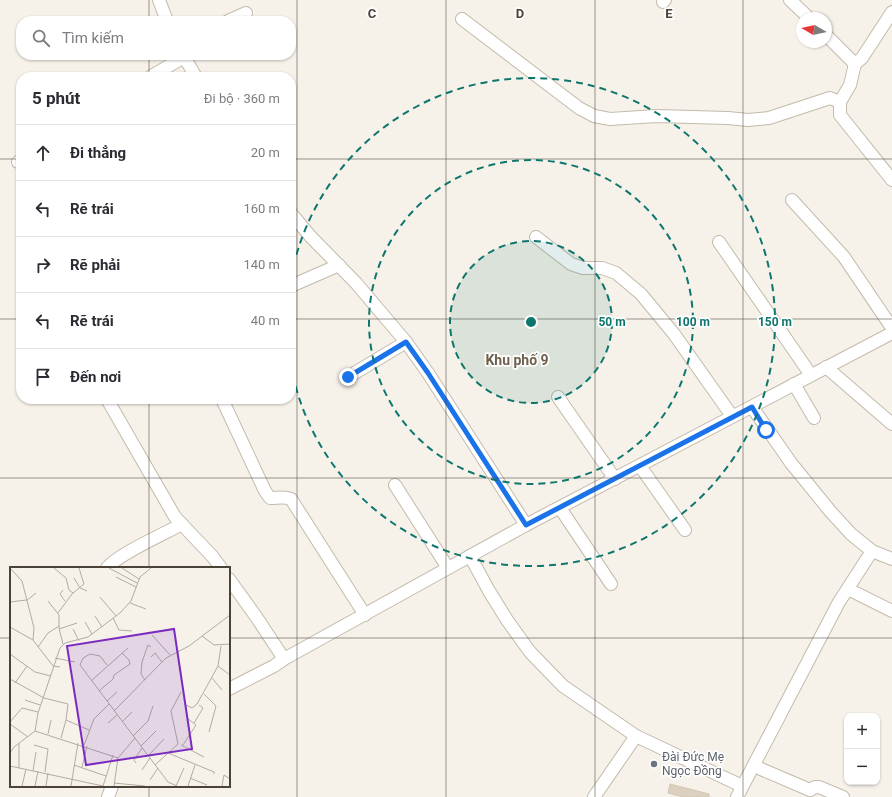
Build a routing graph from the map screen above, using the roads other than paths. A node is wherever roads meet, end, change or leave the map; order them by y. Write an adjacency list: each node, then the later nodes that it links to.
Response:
1 (159, 0): 6 (street)
2 (790, 0): 3 (street)
3 (803, 12)
4 (892, 12): 12 (street)
5 (246, 13): 7 (street)
6 (165, 16)
7 (239, 16)
8 (462, 19): 15 (street)
9 (832, 41): 12 (street)
10 (178, 60): 13 (street)
11 (186, 60): 14 (street)
12 (855, 64): 15 (street)
13 (158, 72)
14 (193, 72)
15 (840, 102): 16 (street)
16 (892, 180)
17 (792, 200): 23 (street)
18 (296, 219): 21 (street)
19 (536, 237): 34 (street)
20 (719, 242): 27 (street)
21 (339, 265): 22 (street); 25 (street)
22 (296, 284)
23 (892, 328)
24 (892, 333): 26 (street)
25 (406, 342): 28 (street); 42 (street)
26 (826, 367): 27 (street); 36 (street)
27 (811, 375): 29 (street)
28 (348, 377)
29 (794, 384): 33 (street); 35 (street)
30 (558, 397): 38 (street)
31 (113, 404): 41 (street)
32 (224, 404): 54 (street)
33 (752, 407): 34 (street); 44 (street)
34 (732, 416): 37 (street)
35 (814, 418)
36 (892, 424)
37 (640, 466): 38 (street); 43 (street)
38 (615, 479): 40 (street)
39 (395, 485): 49 (street)
40 (560, 508): 42 (street); 51 (street)
41 (182, 524): 47 (street); 48 (street)
42 (526, 525): 45 (street)
43 (685, 530)
44 (872, 551): 46 (street); 52 (street)
45 (470, 556): 49 (street); 57 (street)
46 (892, 559)
47 (107, 567)
48 (220, 567)
49 (448, 568): 54 (street)
50 (230, 580): 55 (street)
51 (611, 584)
52 (848, 589): 53 (street); 58 (street)
53 (892, 611)
54 (364, 615): 55 (street)
55 (284, 659): 56 (street)
56 (230, 688)
57 (636, 736): 59 (street); 62 (street)
58 (754, 766): 59 (street); 64 (street)
59 (742, 786): 63 (street)
60 (112, 787): 61 (street)
61 (108, 797)
62 (594, 797)
63 (737, 797)
64 (843, 797)

